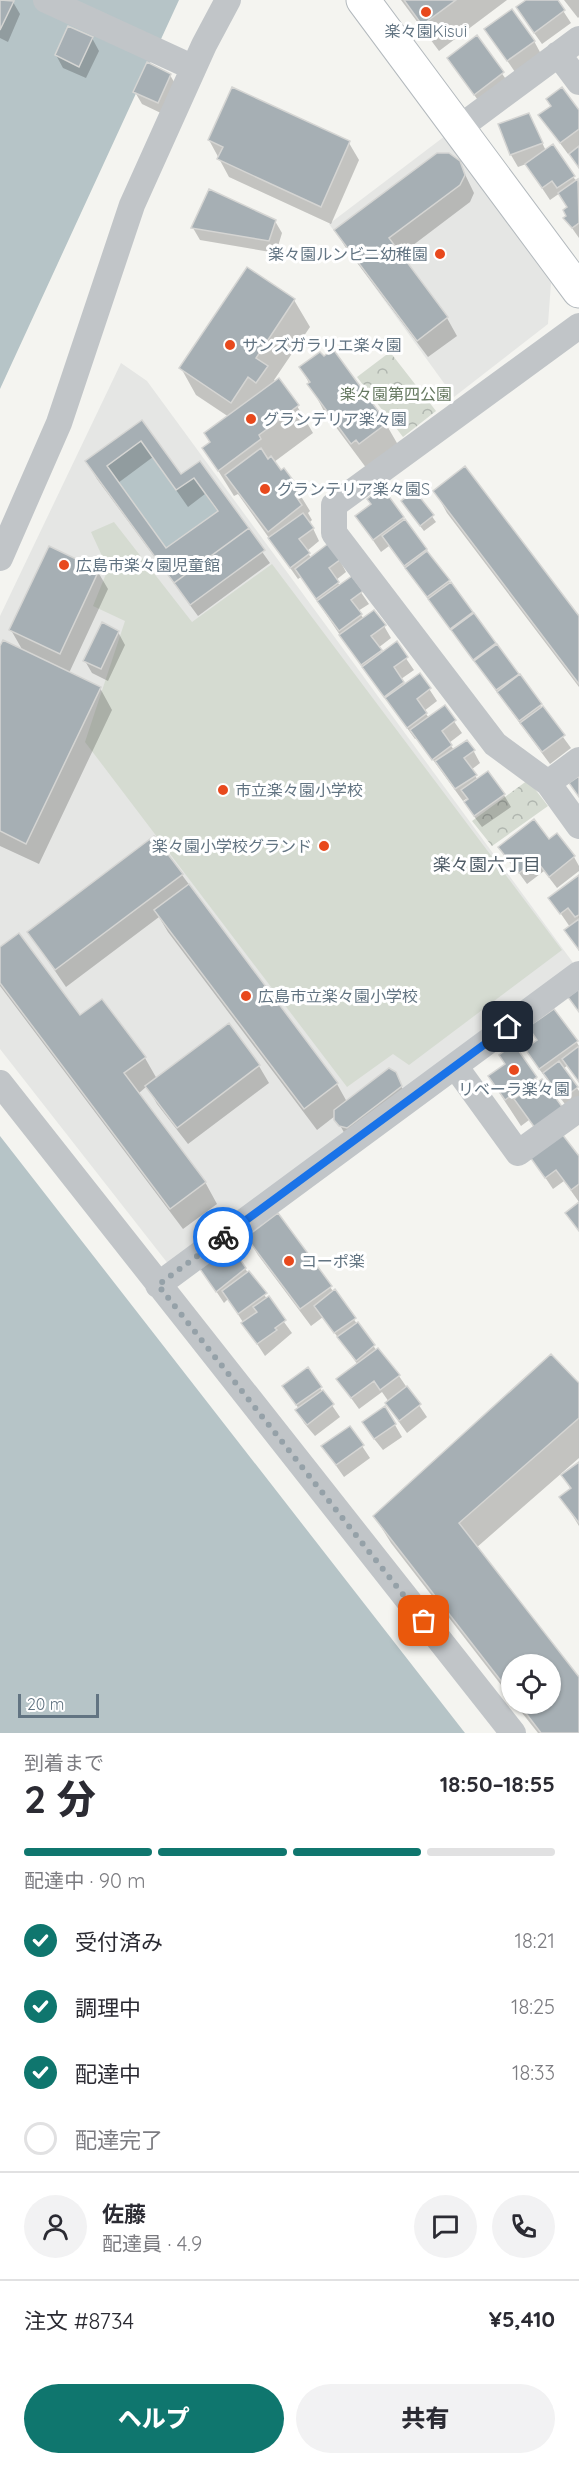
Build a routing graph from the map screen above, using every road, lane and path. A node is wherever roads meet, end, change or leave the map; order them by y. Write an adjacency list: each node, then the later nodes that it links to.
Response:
1 (46, 0): 6 (street)
2 (228, 0): 11 (street)
3 (363, 0): 8 (street)
4 (579, 39): 5 (street)
5 (558, 54): 7 (street); 8 (street)
6 (181, 62)
7 (579, 82)
8 (459, 128): 9 (street)
9 (579, 291)
10 (579, 326): 13 (street)
11 (0, 558)
12 (579, 760): 13 (street)
13 (548, 783): 14 (street)
14 (579, 826)
15 (579, 974): 16 (street)
16 (455, 1066): 18 (street); 19 (street)
17 (0, 1083): 19 (street)
18 (579, 1109)
19 (158, 1285): 20 (street)
20 (513, 1733)

